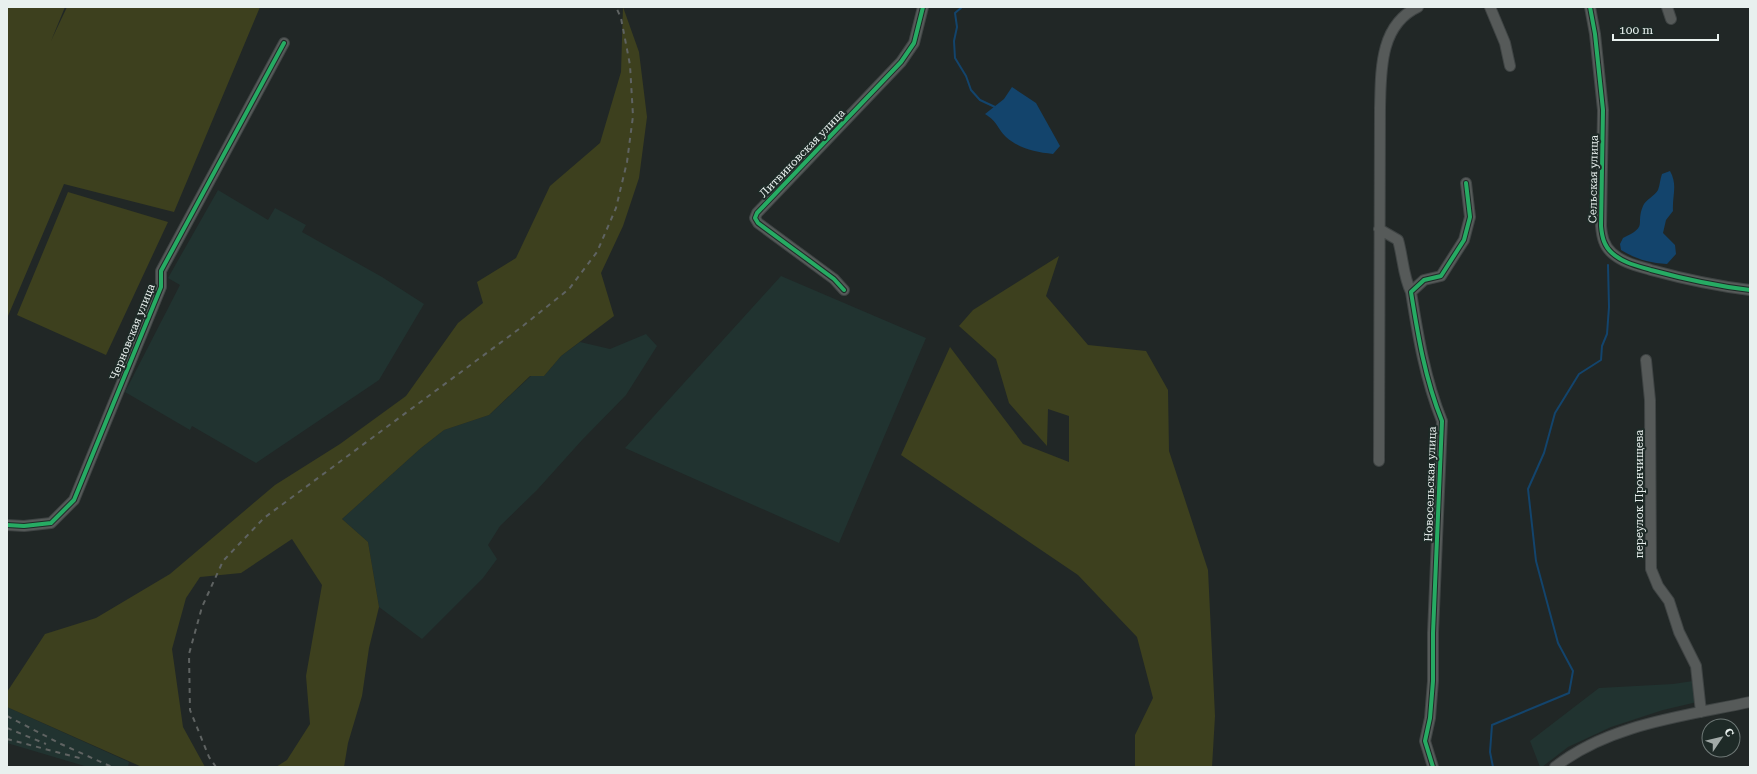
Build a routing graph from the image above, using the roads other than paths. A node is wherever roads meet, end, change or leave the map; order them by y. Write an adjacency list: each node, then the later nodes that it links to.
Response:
1 (923, 7): 11 (street, Литвиновская улица)
2 (1418, 7): 10 (street)
3 (1490, 7): 8 (street)
4 (1590, 7): 12 (street, Сельская улица)
5 (1667, 7): 6 (street)
6 (1671, 19)
7 (284, 43): 16 (street, Черновская улица)
8 (1510, 66)
9 (1466, 183): 13 (street)
10 (1379, 229): 13 (street, Новосельская улица); 15 (street)
11 (844, 290)
12 (1750, 290)
13 (1411, 292): 19 (street, Новосельская улица)
14 (1646, 360): 18 (street, переулок Прончищева)
15 (1379, 461)
16 (7, 525)
17 (1750, 702): 18 (street)
18 (1701, 712): 20 (street)
19 (1433, 767)
20 (1555, 767)

